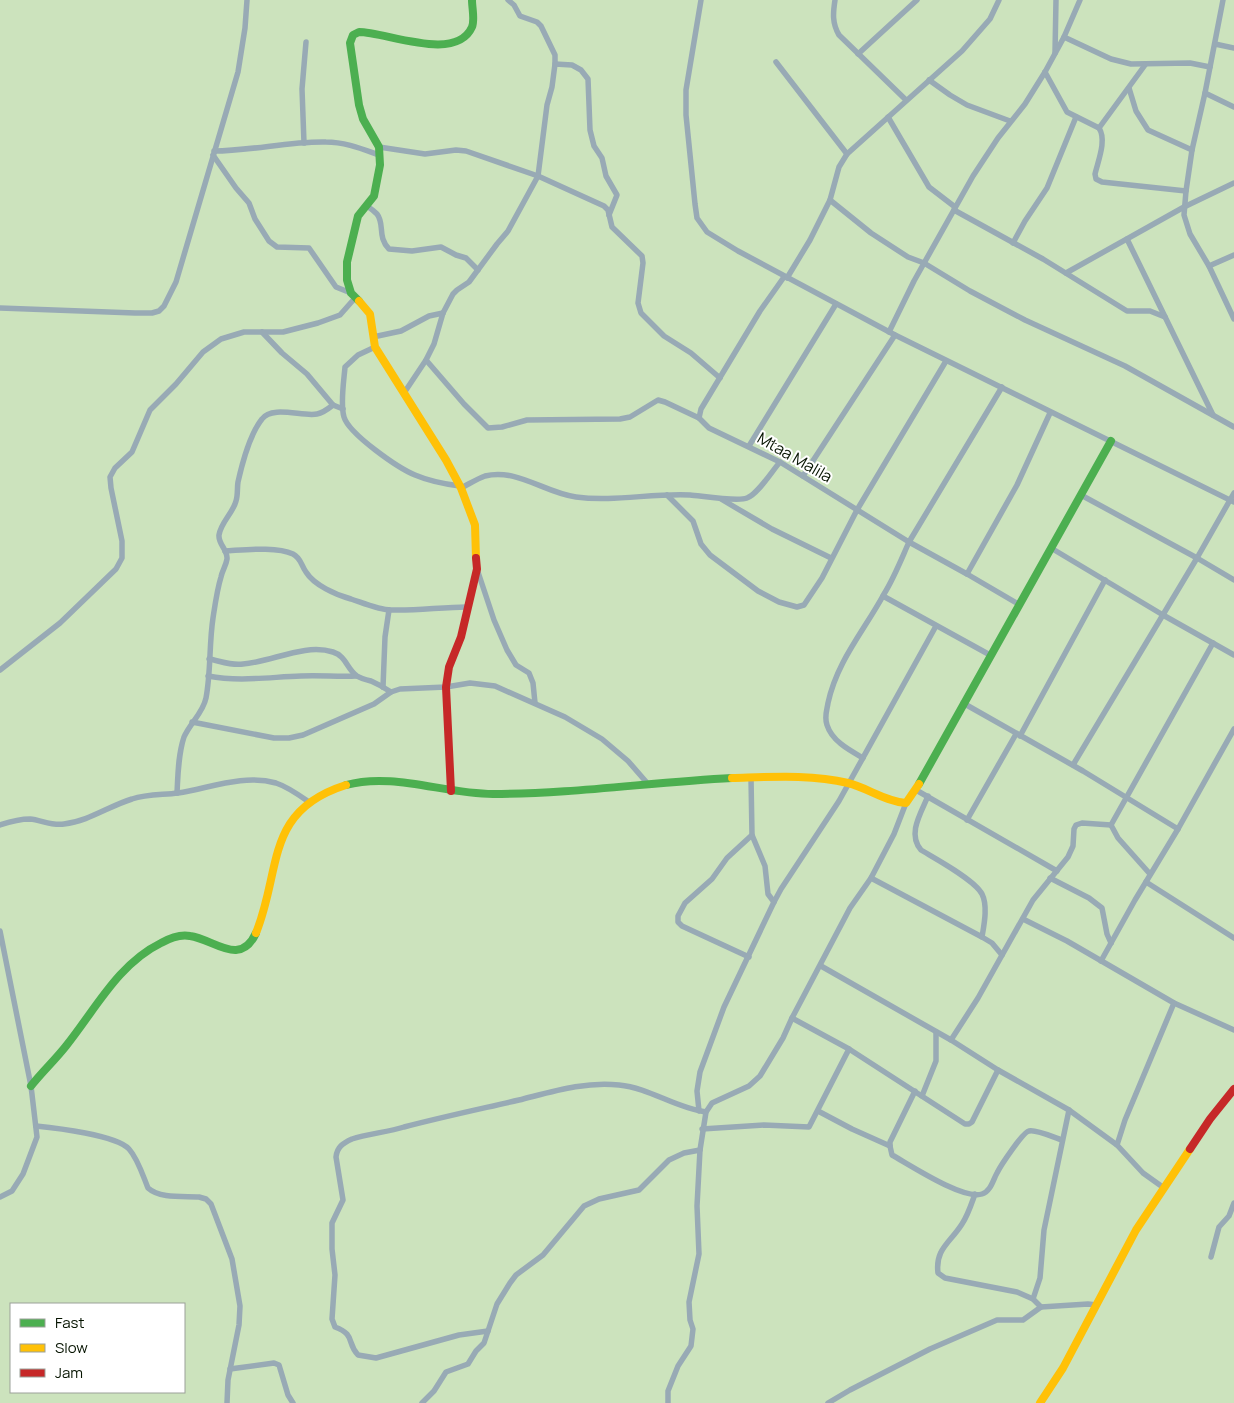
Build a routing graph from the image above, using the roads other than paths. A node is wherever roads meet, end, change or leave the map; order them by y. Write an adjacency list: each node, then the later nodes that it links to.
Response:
1 (247, 0): 34 (street)
2 (472, 0): 33 (street)
3 (508, 0): 18 (street)
4 (701, 0): 51 (street)
5 (835, 0): 16 (street)
6 (918, 0): 16 (street)
7 (999, 0): 22 (street)
8 (1056, 0): 15 (street)
9 (1080, 0): 11 (street)
10 (1223, 0): 13 (street)
11 (1064, 38): 15 (street); 19 (street)
12 (306, 42): 31 (street)
13 (1214, 44): 14 (street); 20 (street)
14 (1234, 48)
15 (1056, 53): 21 (street)
16 (858, 54): 25 (street)
17 (776, 62): 35 (street)
18 (555, 64): 36 (street); 43 (street)
19 (1145, 65): 20 (street); 23 (street)
20 (1210, 67): 24 (street)
21 (1045, 72): 28 (street); 29 (street)
22 (929, 80): 25 (street); 29 (street)
23 (1129, 88): 30 (street); 32 (street)
24 (1205, 93): 26 (street); 32 (street)
25 (906, 100): 27 (street)
26 (1234, 107)
27 (888, 117): 35 (street); 42 (street)
28 (1076, 117): 30 (street); 45 (street)
29 (1010, 121): 42 (street)
30 (1098, 128): 38 (street)
31 (304, 143): 33 (street); 34 (street)
32 (1192, 150): 38 (street)
33 (379, 151): 36 (street); 40 (street)
34 (214, 153): 52 (street); 54 (street)
35 (847, 154): 39 (street)
36 (538, 176): 43 (street); 49 (street)
37 (1234, 184): 41 (street)
38 (1186, 191): 41 (street)
39 (830, 200): 47 (street); 51 (street)
40 (367, 206): 49 (street); 52 (street)
41 (1184, 207): 44 (street); 48 (street)
42 (954, 209): 45 (street); 47 (street)
43 (609, 215): 64 (street)
44 (1127, 239): 50 (street); 56 (street)
45 (1013, 243): 50 (street)
46 (1234, 255): 48 (street)
47 (924, 263): 59 (street); 70 (street)
48 (1208, 266): 57 (street)
49 (478, 270): 55 (street)
50 (1066, 273): 56 (street)
51 (786, 277): 53 (street); 64 (street)
52 (353, 296): 58 (street); 60 (street)
53 (836, 304): 59 (street); 74 (street)
54 (0, 308)
55 (443, 313): 60 (street); 62 (street)
56 (1165, 317): 70 (street)
57 (1234, 319)
58 (262, 332): 67 (street); 103 (street)
59 (892, 333): 63 (street); 76 (street)
60 (373, 337): 61 (street)
61 (375, 347): 66 (street); 68 (street)
62 (426, 360): 66 (street); 71 (street, Mtaa Malila)
63 (946, 361): 65 (street); 83 (street)
64 (720, 378): 71 (street)
65 (1002, 387): 69 (street); 84 (street)
66 (404, 393): 77 (street)
67 (333, 406): 68 (street); 86 (street)
68 (342, 409): 77 (street)
69 (1050, 413): 73 (street); 90 (street)
70 (1213, 415): 72 (street)
71 (699, 418): 74 (street, Mtaa Malila)
72 (1233, 424)
73 (1111, 441): 80 (street); 82 (street)
74 (749, 446): 75 (street, Mtaa Malila)
75 (780, 462): 76 (street, Mtaa Malila); 81 (street)
76 (803, 476): 83 (street, Mtaa Malila)
77 (460, 487): 79 (street); 89 (street)
78 (1234, 493): 82 (street)
79 (667, 495): 81 (street); 87 (street)
80 (1080, 495): 85 (street); 88 (street)
81 (720, 498): 87 (street)
82 (1232, 501): 88 (street)
83 (857, 510): 84 (street, Mtaa Malila); 87 (street)
84 (909, 542): 90 (street, Mtaa Malila); 93 (street)
85 (1051, 548): 91 (street); 94 (street)
86 (225, 551): 96 (street); 102 (street)
87 (832, 558)
88 (1197, 558): 92 (street); 97 (street)
89 (477, 569): 95 (street); 110 (street)
90 (967, 574): 94 (street, Mtaa Malila)
91 (1105, 580): 97 (street); 113 (street)
92 (1234, 580)
93 (883, 596): 98 (street); 114 (street)
94 (1020, 605): 101 (street)
95 (467, 607): 96 (street); 107 (street)
96 (390, 610): 106 (street)
97 (1163, 615): 99 (street); 115 (street)
98 (936, 626): 101 (street); 114 (street)
99 (1213, 643): 100 (street); 123 (street)
100 (1234, 654)
101 (990, 655): 109 (street)
102 (209, 659): 104 (street); 105 (street)
103 (0, 670)
104 (208, 676): 105 (street); 111 (street)
105 (356, 676): 106 (street)
106 (383, 687): 108 (street)
107 (446, 687): 108 (street); 110 (street); 120 (street)
108 (391, 692): 111 (street)
109 (963, 703): 113 (street); 119 (street)
110 (534, 704): 118 (street)
111 (192, 722): 121 (street)
112 (1234, 729): 129 (street)
113 (1018, 735): 115 (street); 126 (street)
114 (862, 758): 117 (street)
115 (1073, 765): 123 (street)
116 (751, 778): 117 (street); 118 (street); 130 (street)
117 (848, 783): 125 (street); 136 (street)
118 (648, 784): 120 (street)
119 (916, 790): 122 (street); 125 (street)
120 (451, 791): 124 (street)
121 (177, 793): 124 (street); 127 (street)
122 (928, 796): 126 (street); 139 (street)
123 (1125, 798): 128 (street); 129 (street)
124 (309, 802): 153 (street)
125 (906, 803): 133 (street)
126 (967, 820): 131 (street)
127 (0, 825)
128 (1111, 825): 131 (street); 132 (street)
129 (1178, 829): 132 (street)
130 (752, 835): 136 (street); 143 (street)
131 (1057, 871): 134 (street)
132 (1150, 874): 135 (street)
133 (871, 878): 139 (street); 145 (street)
134 (1050, 878): 137 (street); 141 (street)
135 (1146, 882): 140 (street); 141 (street)
136 (774, 902): 143 (street)
137 (1023, 919): 142 (street); 144 (street)
138 (0, 931): 153 (street)
139 (982, 938): 142 (street)
140 (1234, 938)
141 (1111, 943): 144 (street)
142 (1002, 955): 150 (street)
143 (749, 957): 159 (street)
144 (1101, 961): 146 (street)
145 (821, 966): 147 (street); 149 (street)
146 (1174, 1003): 148 (street); 163 (street)
147 (792, 1018): 151 (street); 159 (street)
148 (1234, 1030)
149 (936, 1032): 150 (street); 156 (street)
150 (951, 1040): 152 (street)
151 (849, 1050): 155 (street); 157 (street)
152 (998, 1070): 156 (street); 158 (street)
153 (30, 1086): 160 (street)
154 (1234, 1089): 166 (street)
155 (915, 1090): 156 (street); 164 (street)
156 (922, 1096)
157 (818, 1110): 161 (street); 164 (street)
158 (1069, 1110): 162 (street); 163 (street)
159 (702, 1112): 161 (street); 174 (street)
160 (36, 1126): 168 (street); 175 (street)
161 (702, 1129): 165 (street)
162 (1062, 1140): 167 (street); 171 (street)
163 (1117, 1145): 166 (street)
164 (890, 1146): 167 (street)
165 (700, 1150): 174 (street); 179 (street)
166 (1164, 1188): 172 (street)
167 (975, 1194): 171 (street)
168 (0, 1197)
169 (1234, 1203): 170 (street)
170 (1211, 1257)
171 (1033, 1299): 173 (street)
172 (1097, 1305): 173 (street); 181 (street)
173 (1041, 1307): 180 (street)
174 (488, 1331): 178 (street)
175 (230, 1369): 176 (street); 177 (street)
176 (227, 1403)
177 (292, 1403)
178 (422, 1403)
179 (668, 1403)
180 (828, 1403)
181 (1040, 1403)

